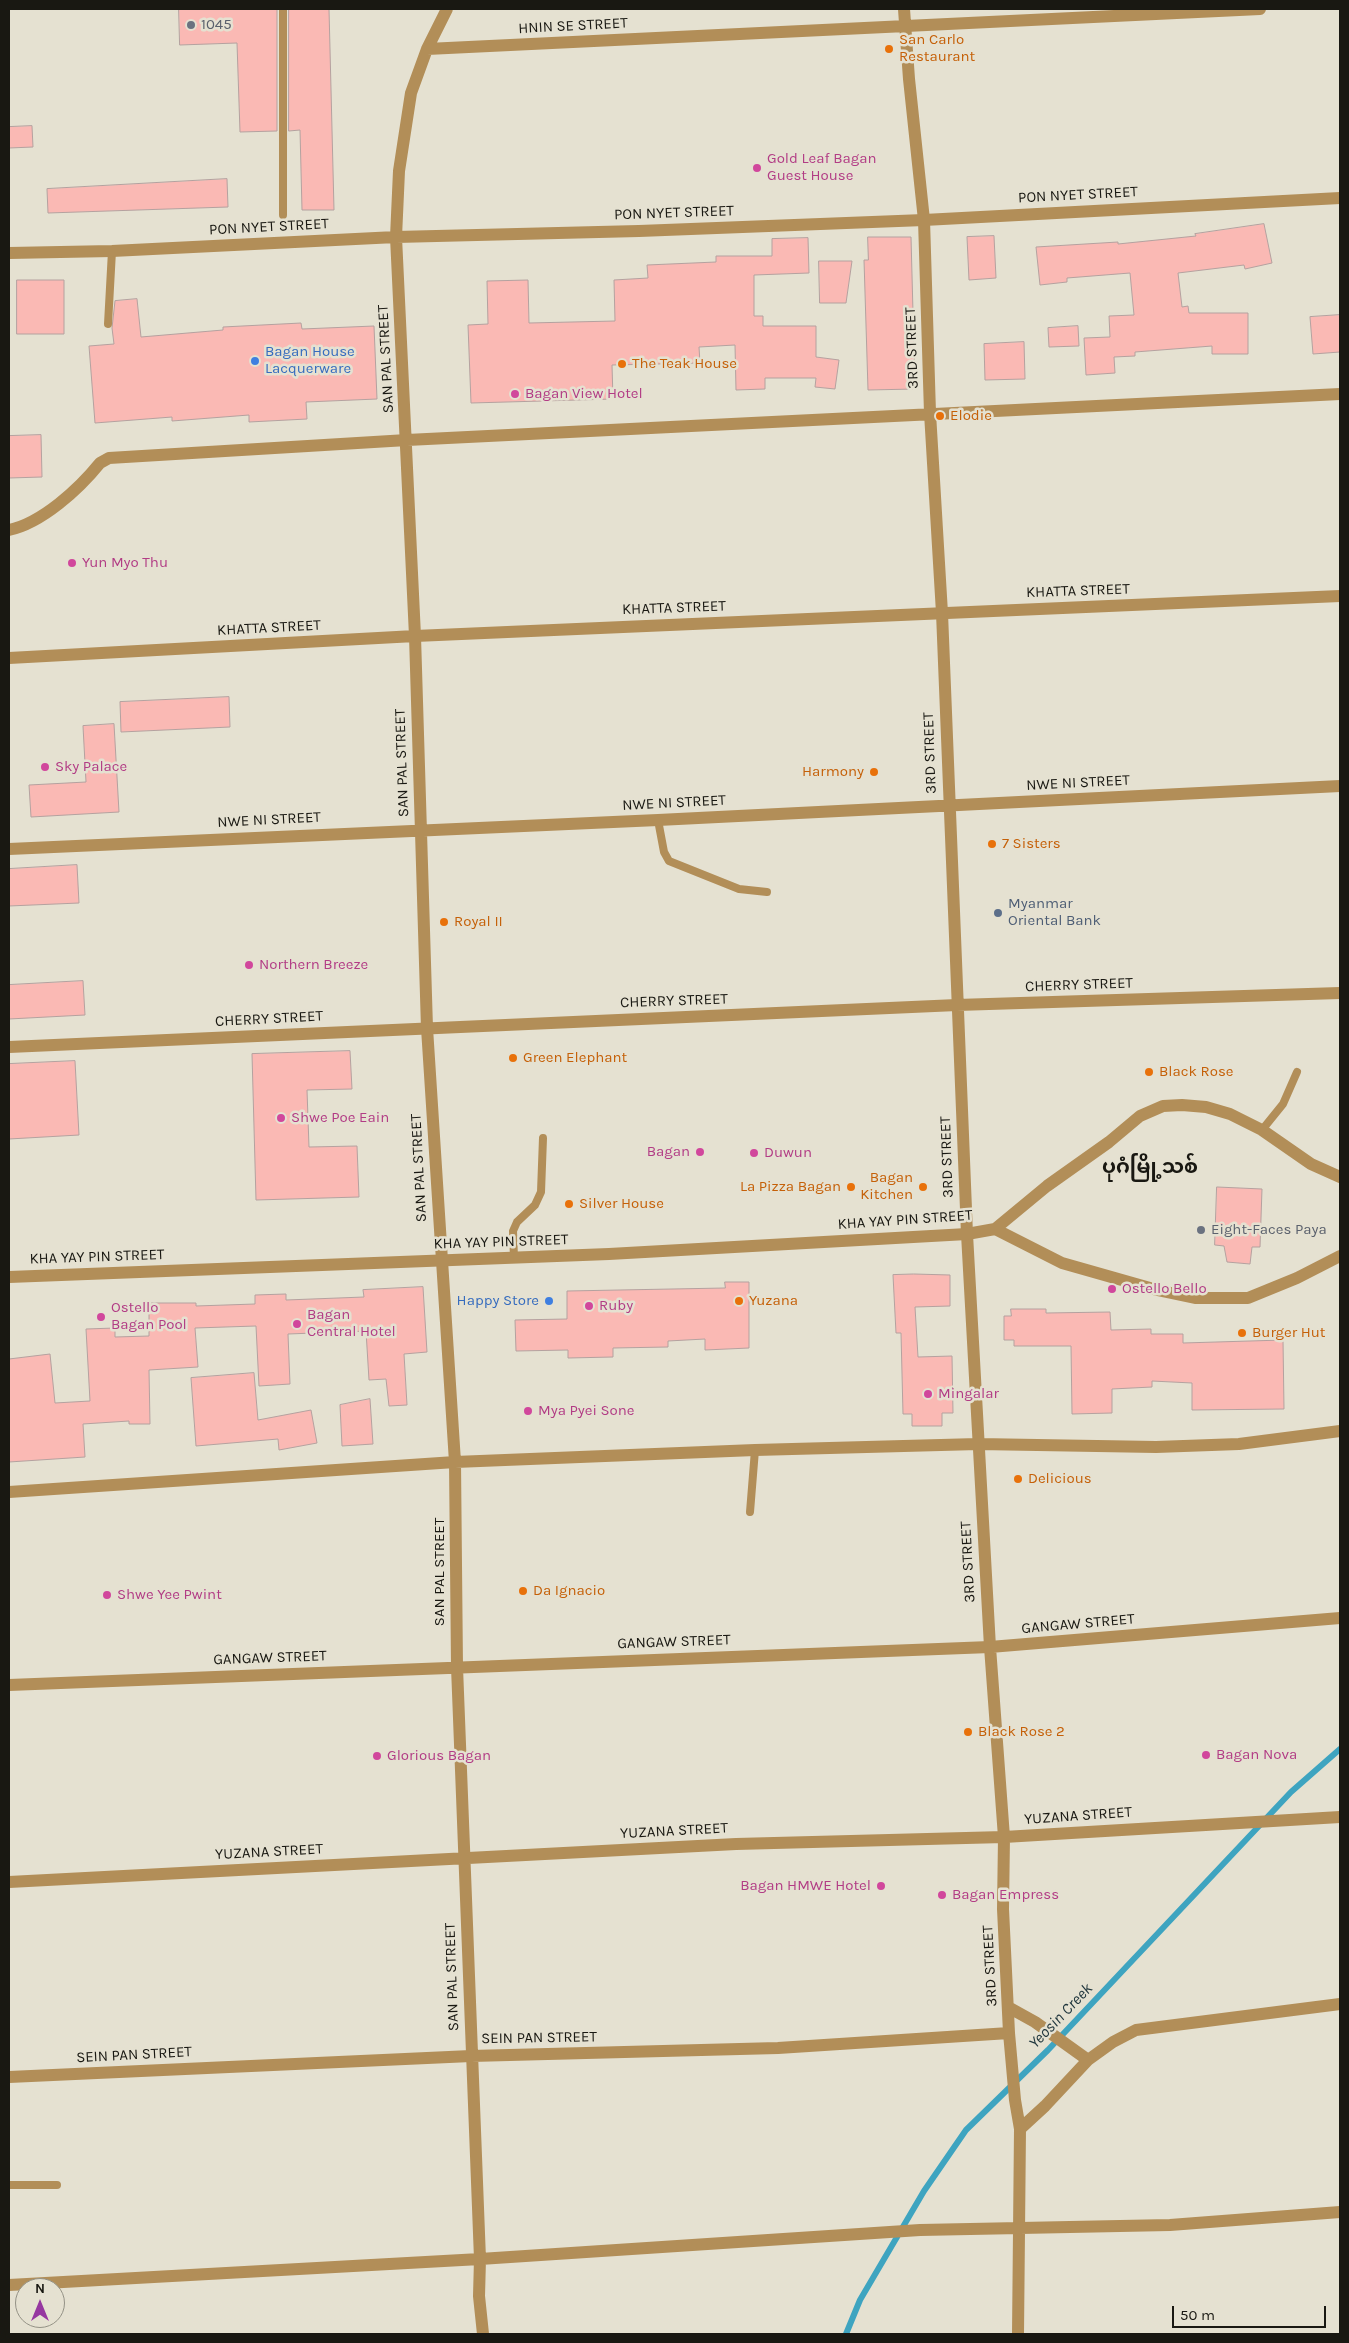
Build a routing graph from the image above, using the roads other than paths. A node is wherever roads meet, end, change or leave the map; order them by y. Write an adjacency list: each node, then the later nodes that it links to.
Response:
1 (283, 9): 8 (lane)
2 (447, 9): 6 (street, SAN PAL STREET)
3 (904, 9): 5 (street, 3RD STREET)
4 (1260, 9): 5 (street, HNIN SE STREET)
5 (904, 25): 6 (street, HNIN SE STREET); 9 (street, 3RD STREET)
6 (428, 49): 10 (street, SAN PAL STREET)
7 (1340, 198): 9 (street, PON NYET STREET)
8 (283, 215)
9 (924, 220): 10 (street, PON NYET STREET); 15 (street, 3RD STREET)
10 (396, 237): 11 (street, PON NYET STREET); 16 (street, SAN PAL STREET)
11 (112, 251): 12 (street, PON NYET STREET); 13 (lane)
12 (9, 253)
13 (108, 324)
14 (1340, 394): 15 (street)
15 (930, 413): 16 (street); 19 (street, 3RD STREET)
16 (407, 440): 17 (street); 20 (street, SAN PAL STREET)
17 (9, 530)
18 (1340, 596): 19 (street, KHATTA STREET)
19 (942, 613): 20 (street, KHATTA STREET); 23 (street, 3RD STREET)
20 (415, 636): 21 (street, KHATTA STREET); 25 (street, SAN PAL STREET)
21 (9, 658)
22 (1340, 786): 23 (street, NWE NI STREET)
23 (948, 805): 24 (street, NWE NI STREET); 29 (street, 3RD STREET)
24 (658, 820): 25 (street, NWE NI STREET); 27 (lane)
25 (420, 830): 26 (street, NWE NI STREET); 30 (street, SAN PAL STREET)
26 (9, 849)
27 (766, 892)
28 (1340, 992): 29 (street, CHERRY STREET)
29 (957, 1005): 30 (street, CHERRY STREET); 37 (street, 3RD STREET)
30 (428, 1028): 31 (street, CHERRY STREET); 40 (street, SAN PAL STREET)
31 (9, 1047)
32 (1297, 1072): 33 (lane)
33 (1262, 1130): 35 (street, KHA YAY PIN STREET); 36 (street, KHA YAY PIN STREET)
34 (543, 1138): 39 (lane)
35 (1340, 1177)
36 (995, 1229): 37 (street, KHA YAY PIN STREET); 38 (street, KHA YAY PIN STREET)
37 (967, 1234): 39 (street, KHA YAY PIN STREET); 43 (street, 3RD STREET)
38 (1340, 1256)
39 (514, 1258): 40 (street, KHA YAY PIN STREET)
40 (441, 1260): 41 (street, KHA YAY PIN STREET); 45 (street, SAN PAL STREET)
41 (9, 1277)
42 (1340, 1431): 43 (street)
43 (978, 1444): 44 (street); 49 (street, 3RD STREET)
44 (755, 1450): 45 (street); 47 (lane)
45 (455, 1462): 46 (street); 50 (street, SAN PAL STREET)
46 (9, 1492)
47 (750, 1512)
48 (1340, 1618): 49 (street, GANGAW STREET)
49 (990, 1647): 50 (street, GANGAW STREET); 53 (street, 3RD STREET)
50 (457, 1666): 51 (street, GANGAW STREET); 54 (street, SAN PAL STREET)
51 (9, 1685)
52 (1340, 1816): 53 (street, YUZANA STREET)
53 (1004, 1837): 54 (street, YUZANA STREET); 57 (street, 3RD STREET)
54 (465, 1858): 55 (street, YUZANA STREET); 59 (street, SAN PAL STREET)
55 (9, 1882)
56 (1340, 2004): 60 (street)
57 (1008, 2007): 58 (street, 3RD STREET); 60 (street)
58 (1009, 2033): 59 (street, SEIN PAN STREET); 62 (street, 3RD STREET)
59 (471, 2056): 61 (street, SEIN PAN STREET); 67 (street, SAN PAL STREET)
60 (1088, 2060): 62 (street)
61 (9, 2077)
62 (1020, 2129): 66 (street, 3RD STREET)
63 (9, 2185): 64 (lane)
64 (57, 2185)
65 (1340, 2212): 66 (street)
66 (1018, 2228): 67 (street); 70 (street, 3RD STREET)
67 (480, 2260): 68 (street); 69 (street, SAN PAL STREET)
68 (9, 2285)
69 (483, 2334)
70 (1018, 2334)

